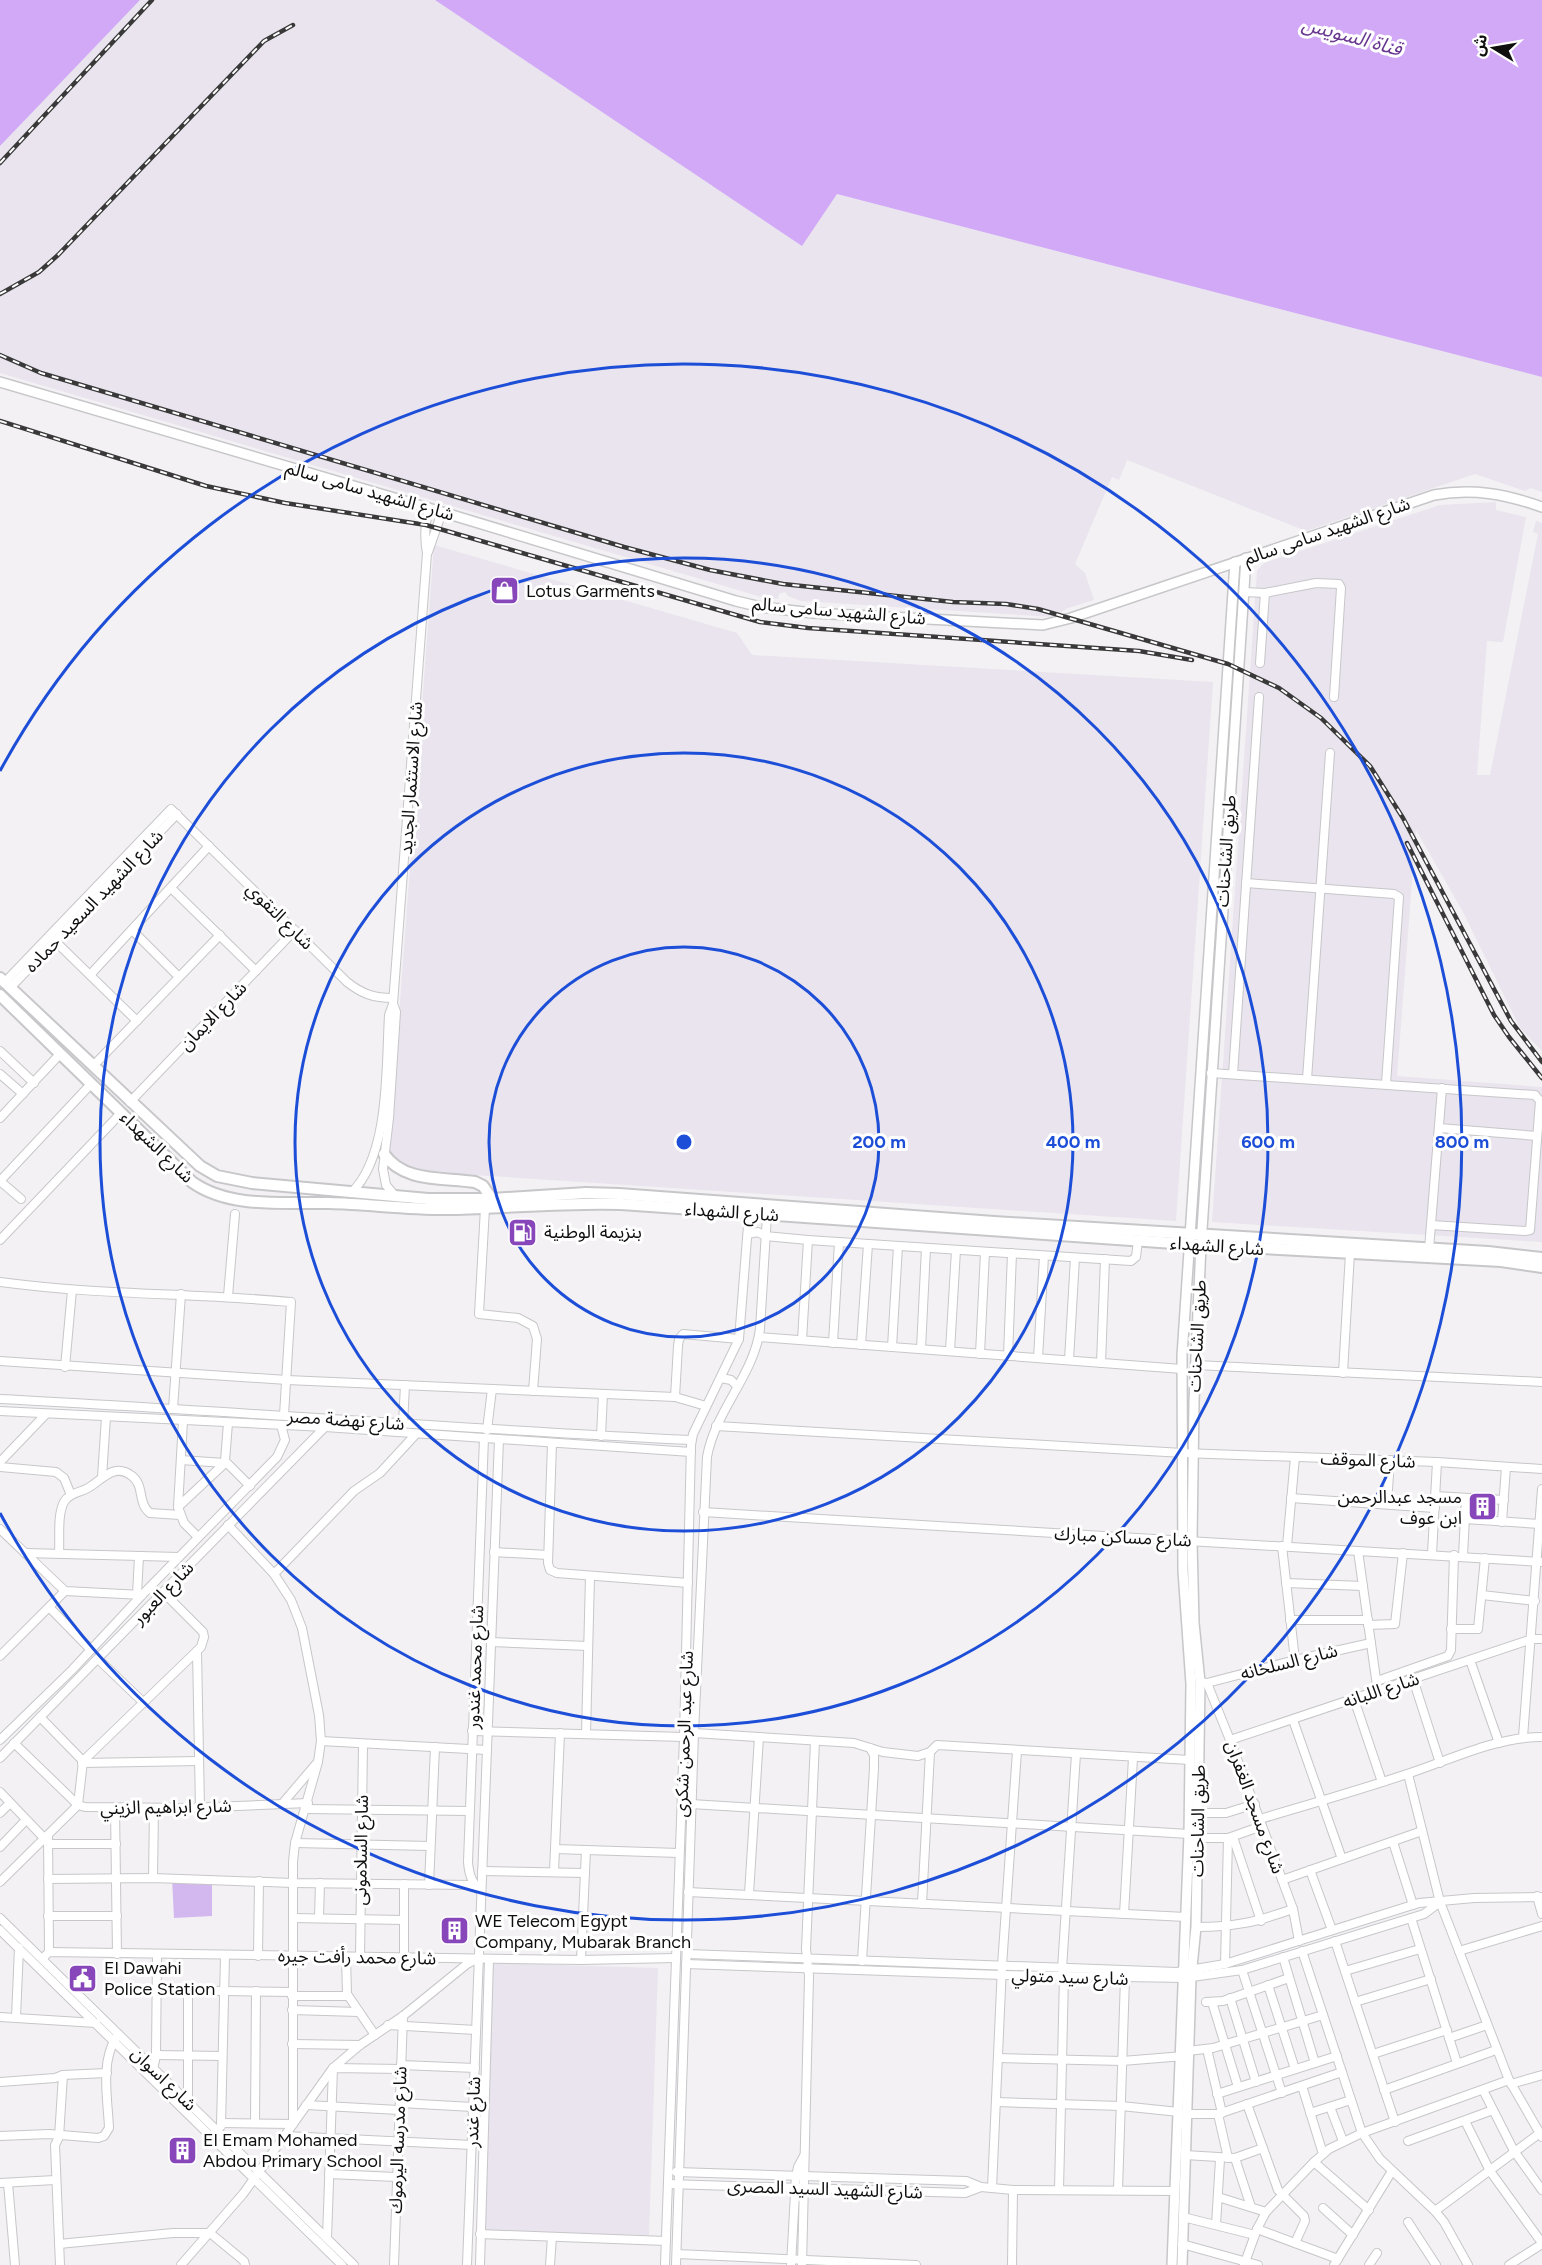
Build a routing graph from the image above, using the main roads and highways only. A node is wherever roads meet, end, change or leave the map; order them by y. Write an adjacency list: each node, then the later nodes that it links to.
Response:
1 (0, 382): 4 (main road, شارع الشهيد سامى سالم)
2 (1542, 507): 3 (main road, شارع الشهيد سامى سالم)
3 (1246, 558): 4 (main road, شارع الشهيد سامى سالم); 6 (main road, طريق الشاحنات)
4 (1235, 562): 5 (main road, طريق الشاحنات)
5 (1215, 856): 6 (main road); 9 (main road, طريق الشاحنات)
6 (1226, 856): 10 (main road, طريق الشاحنات)
7 (5, 983): 14 (highway, شارع الشهداء)
8 (0, 996): 16 (highway, شارع الشهداء)
9 (1203, 1013): 10 (main road); 12 (main road, طريق الشاحنات)
10 (1216, 1013): 11 (main road, طريق الشاحنات)
11 (1213, 1046): 12 (main road); 21 (main road, طريق الشاحنات)
12 (1201, 1047): 20 (main road, طريق الشاحنات)
13 (380, 1153): 17 (highway)
14 (227, 1178): 15 (highway, شارع الشهداء); 16 (highway)
15 (252, 1183): 17 (highway, شارع الشهداء); 18 (highway)
16 (225, 1197): 18 (highway, شارع الشهداء)
17 (492, 1198): 19 (highway, شارع الشهداء)
18 (254, 1201): 19 (highway, شارع الشهداء)
19 (1038, 1228): 20 (highway, شارع الشهداء); 20 (highway, شارع الشهداء)
20 (1189, 1239): 21 (highway, شارع الشهداء); 24 (main road, طريق الشاحنات)
21 (1201, 1240): 22 (highway, شارع الشهداء); 23 (highway, شارع الشهداء); 25 (main road, طريق الشاحنات)
22 (1542, 1258)
23 (1542, 1267)
24 (1182, 1381): 25 (main road); 26 (main road, طريق الشاحنات)
25 (1195, 1381): 27 (main road, طريق الشاحنات)
26 (1182, 1402): 27 (main road); 28 (main road, طريق الشاحنات)
27 (1194, 1402): 28 (main road, طريق الشاحنات)
28 (1188, 1453): 29 (main road, طريق الشاحنات)
29 (1188, 1541): 30 (main road, طريق الشاحنات); 30 (main road, طريق الشاحنات)
30 (1194, 1836): 31 (main road, طريق الشاحنات); 31 (main road, طريق الشاحنات)
31 (1188, 1974): 32 (main road, طريق الشاحنات)
32 (1183, 2113): 33 (main road); 34 (main road)
33 (1172, 2265)
34 (1182, 2265)

